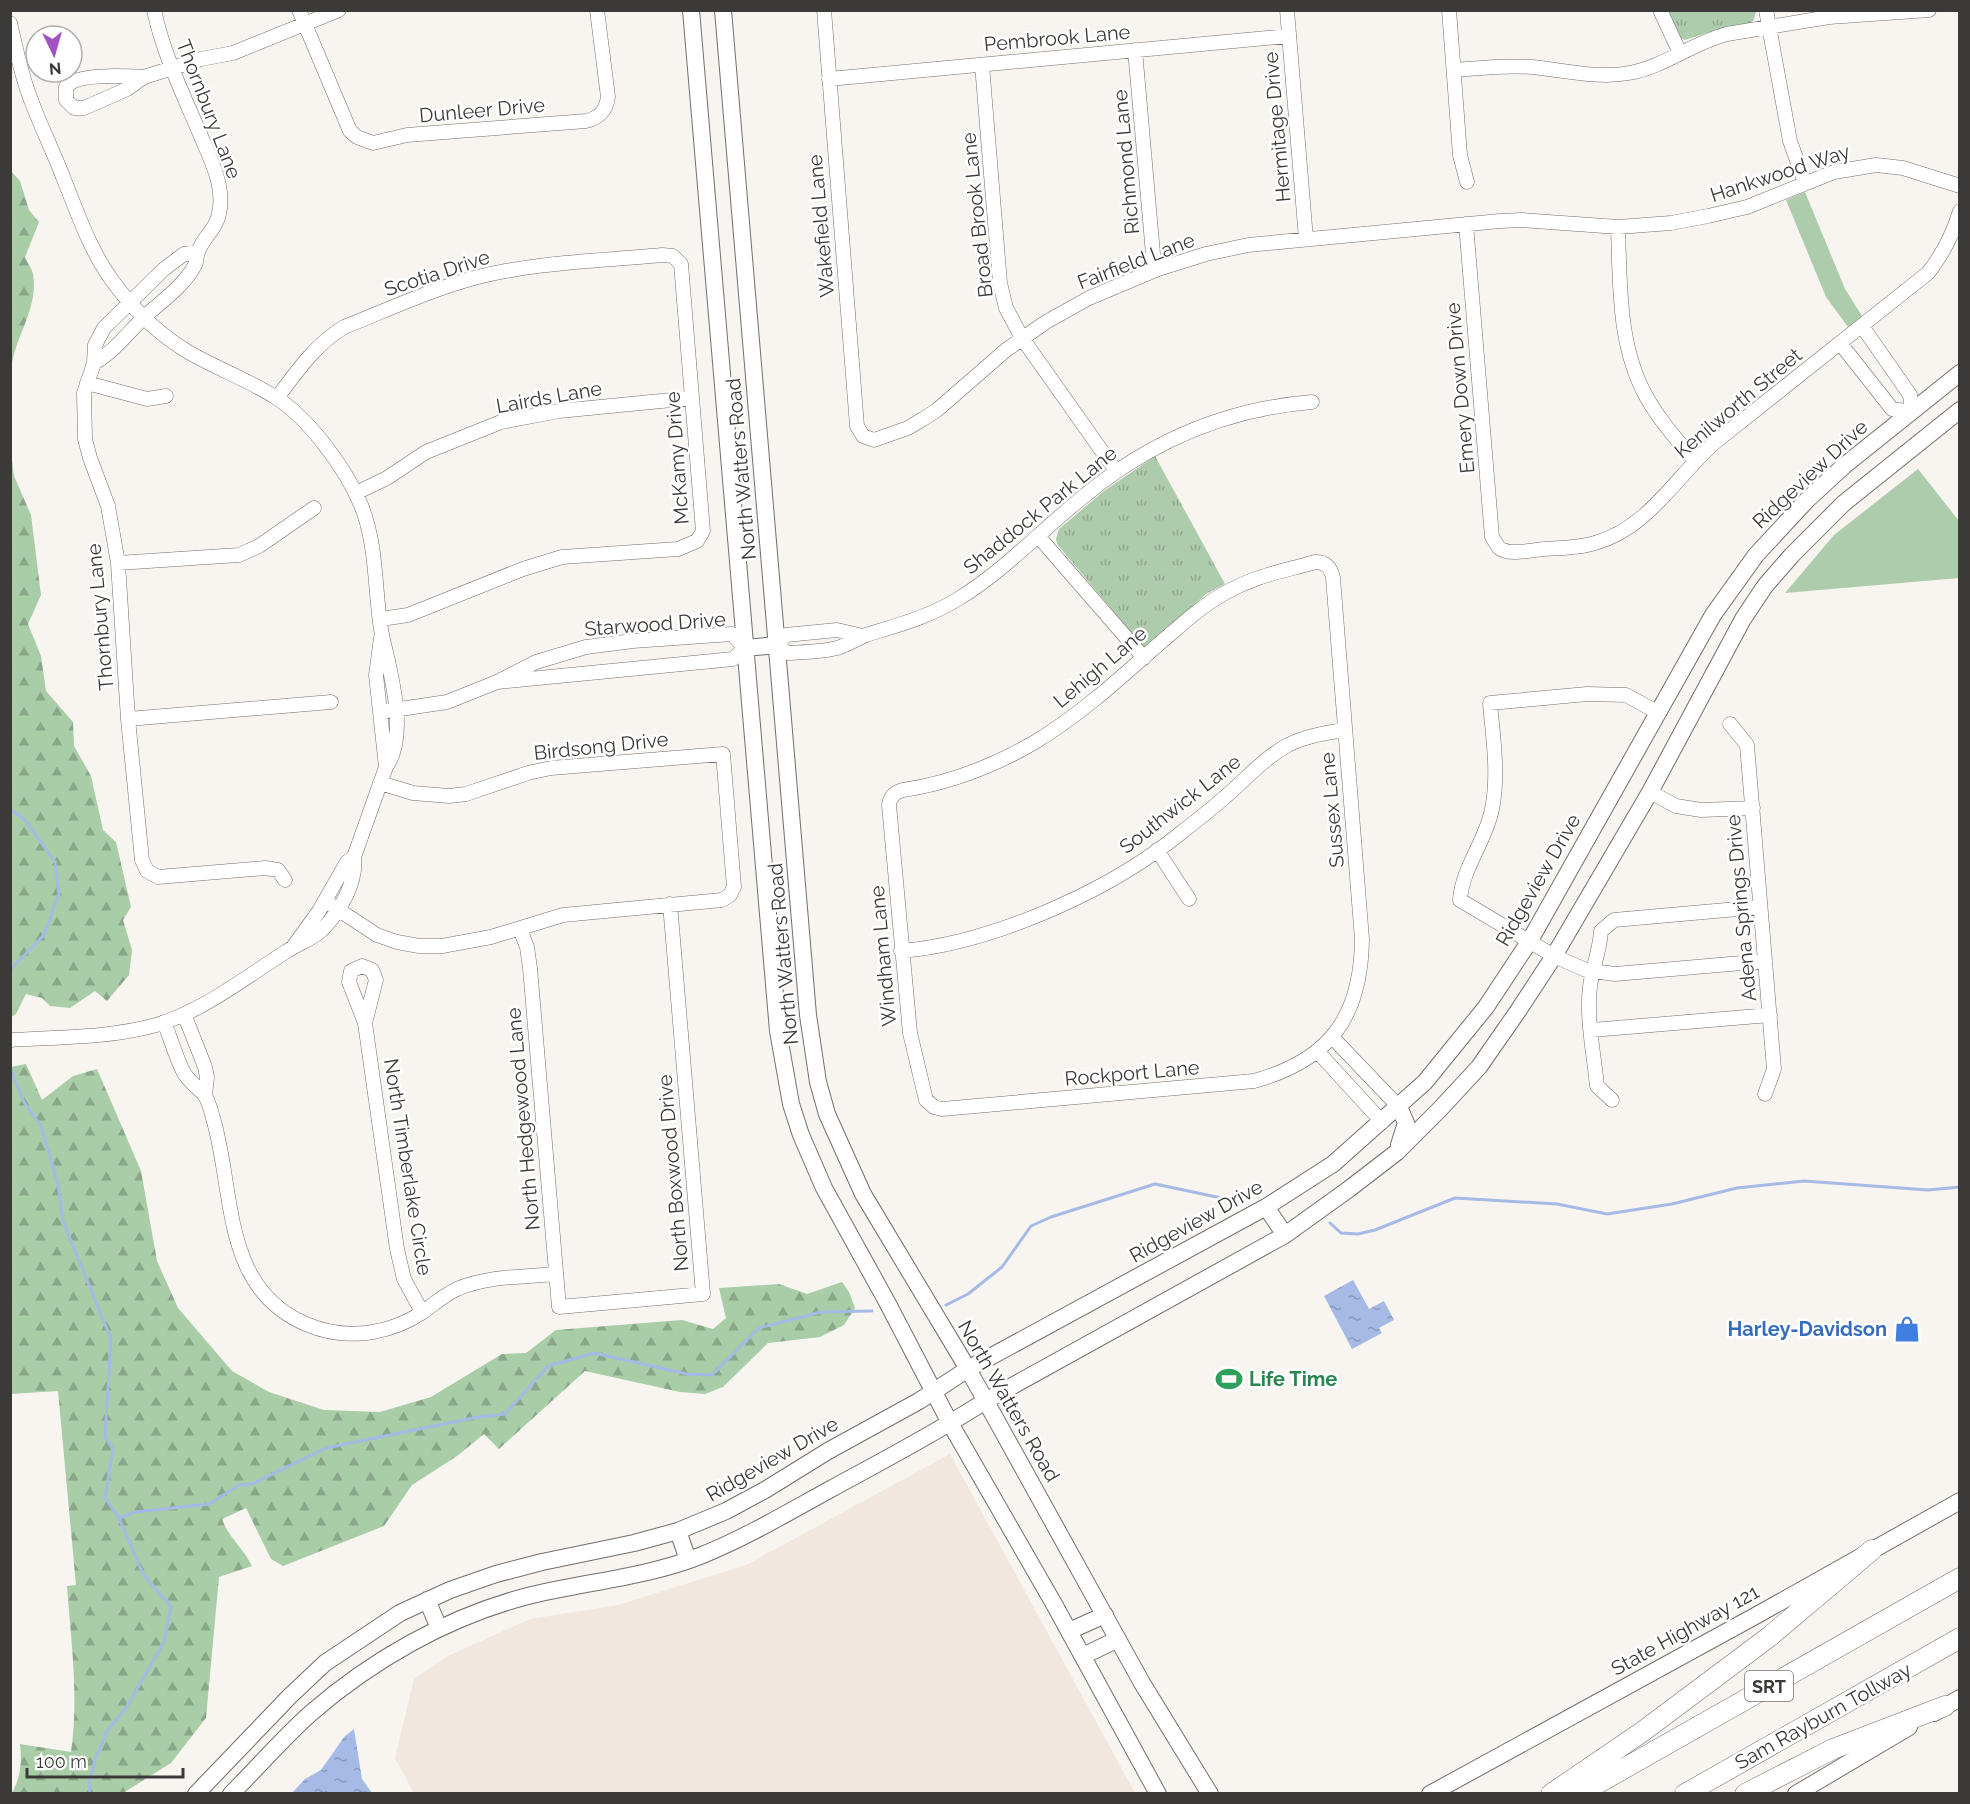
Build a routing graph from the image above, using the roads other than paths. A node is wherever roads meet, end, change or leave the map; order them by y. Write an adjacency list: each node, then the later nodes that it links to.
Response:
1 (154, 10): 20 (street, Thornbury Lane)
2 (299, 10): 14 (street)
3 (339, 10): 14 (street)
4 (597, 10): 14 (street, Dunleer Drive)
5 (691, 10): 60 (main road, North Watters Road)
6 (723, 10): 59 (main road, North Watters Road)
7 (824, 10): 23 (street, Wakefield Lane)
8 (1287, 10): 16 (street, Hermitage Drive)
9 (1449, 10): 21 (street)
10 (1660, 10): 18 (street)
11 (1766, 10): 15 (street)
12 (1929, 10): 15 (street)
13 (10, 23): 34 (street)
14 (304, 24): 20 (street)
15 (1769, 28): 18 (street); 25 (street)
16 (1289, 36): 17 (street, Pembrook Lane); 30 (street, Hermitage Drive)
17 (1136, 50): 19 (street, Pembrook Lane); 33 (street, Richmond Lane)
18 (1680, 53): 21 (street)
19 (982, 64): 23 (street, Pembrook Lane); 37 (street, Broad Brook Lane)
20 (173, 68): 22 (street); 31 (street, Thornbury Lane)
21 (1454, 70): 24 (street)
22 (144, 77): 22 (street)
23 (829, 79): 49 (street, Wakefield Lane)
24 (1467, 182)
25 (1805, 183): 26 (street, Hankwood Way); 29 (street, Hankwood Way)
26 (1959, 186)
27 (1959, 211): 36 (street, Kenilworth Street)
28 (1466, 224): 29 (street, Hankwood Way); 30 (street, Fairfield Lane); 55 (street, Emery Down Drive)
29 (1618, 227): 50 (street)
30 (1306, 239): 33 (street, Fairfield Lane)
31 (198, 252): 34 (street, Thornbury Lane); 35 (street, Thornbury Lane)
32 (677, 259): 43 (street, Scotia Drive); 44 (street, McKamy Drive)
33 (1158, 269): 37 (street, Fairfield Lane)
34 (130, 303): 35 (street); 39 (street, Thornbury Lane)
35 (144, 317): 39 (street, Thornbury Lane); 43 (street)
36 (1862, 326): 38 (street, Kenilworth Street); 47 (street)
37 (1022, 338): 49 (street, Fairfield Lane); 51 (street, Broad Brook Lane)
38 (1840, 344): 47 (street); 50 (street, Kenilworth Street)
39 (94, 363): 41 (street, Thornbury Lane)
40 (1959, 373): 47 (main road, Ridgeview Drive)
41 (87, 384): 42 (street); 56 (street, Thornbury Lane)
42 (166, 396)
43 (277, 398): 52 (street)
44 (692, 398): 52 (street, Lairds Lane); 58 (street, McKamy Drive)
45 (1312, 402): 51 (street, Shaddock Park Lane)
46 (1959, 410): 48 (main road)
47 (1912, 412): 48 (main road); 66 (main road, Ridgeview Drive)
48 (1928, 434): 72 (main road)
49 (863, 436)
50 (1695, 461): 55 (street, Kenilworth Street)
51 (1116, 471): 54 (street, Shaddock Park Lane)
52 (356, 493): 58 (street)
53 (314, 508): 56 (street)
54 (1038, 536): 59 (street, Shaddock Park Lane); 61 (street)
55 (1499, 548)
56 (118, 563): 67 (street, Thornbury Lane)
57 (1327, 566): 61 (street, Lehigh Lane); 69 (street, Sussex Lane)
58 (381, 626): 64 (street); 65 (street)
59 (777, 645): 60 (main road); 109 (main road, North Watters Road)
60 (745, 648): 62 (street, Starwood Drive); 62 (street, Starwood Drive); 110 (main road, North Watters Road)
61 (1144, 658): 73 (street, Lehigh Lane)
62 (497, 682): 64 (street, Starwood Drive)
63 (331, 702): 67 (street)
64 (395, 710): 65 (street, Starwood Drive); 70 (street)
65 (380, 712): 70 (street)
66 (1657, 712): 84 (main road, Ridgeview Drive); 84 (street)
67 (128, 719): 77 (street, Thornbury Lane)
68 (1730, 724): 74 (street, Adena Springs Drive)
69 (1344, 730): 75 (street, Southwick Lane); 96 (street, Sussex Lane)
70 (386, 767): 71 (street)
71 (380, 783): 76 (street); 80 (street, Birdsong Drive)
72 (1650, 792): 74 (street); 87 (main road)
73 (892, 796): 86 (street, Windham Lane)
74 (1752, 808): 81 (street, Adena Springs Drive)
75 (1157, 850): 78 (street); 86 (street, Southwick Lane)
76 (354, 857): 79 (street); 82 (street)
77 (285, 880)
78 (1190, 899)
79 (325, 901): 82 (street); 85 (street)
80 (670, 904): 83 (street); 107 (street, North Boxwood Drive)
81 (1760, 907): 88 (street, Adena Springs Drive); 89 (street)
82 (337, 909): 83 (street); 85 (street)
83 (520, 929): 106 (street, North Hedgewood Lane)
84 (1529, 942): 87 (street); 101 (main road, Ridgeview Drive)
85 (292, 947): 90 (street)
86 (901, 951): 100 (street, Windham Lane)
87 (1554, 956): 89 (street); 103 (main road)
88 (1765, 961): 89 (street); 91 (street, Adena Springs Drive)
89 (1594, 971): 94 (street)
90 (184, 1014): 92 (street); 98 (street)
91 (1770, 1015): 94 (street); 97 (street, Adena Springs Drive)
92 (164, 1022): 95 (street); 98 (street)
93 (365, 1023): 108 (street, North Timberlake Circle)
94 (1592, 1030): 99 (street)
95 (10, 1040)
96 (1325, 1044): 100 (street, Rockport Lane); 101 (street); 102 (street)
97 (1765, 1094)
98 (205, 1095): 108 (street)
99 (1612, 1100)
100 (934, 1107)
101 (1399, 1107): 102 (main road, Ridgeview Drive); 103 (main road)
102 (1382, 1122): 104 (main road, Ridgeview Drive)
103 (1397, 1152): 105 (main road)
104 (1266, 1207): 105 (main road); 109 (main road, Ridgeview Drive)
105 (1285, 1234): 111 (main road)
106 (555, 1274): 107 (street, North Hedgewood Lane); 108 (street)
107 (559, 1307)
108 (422, 1312)
109 (968, 1369): 110 (main road, Ridgeview Drive); 111 (main road, North Watters Road)
110 (934, 1391): 112 (main road, North Watters Road); 114 (main road, Ridgeview Drive)
111 (987, 1400): 112 (main road); 119 (main road, North Watters Road)
112 (950, 1424): 116 (main road); 121 (main road, North Watters Road)
113 (1959, 1501): 115 (main road, State Highway 121)
114 (678, 1531): 116 (main road); 118 (main road, Ridgeview Drive)
115 (1872, 1550): 130 (main road, State Highway 121); 131 (highway)
116 (688, 1560): 120 (main road)
117 (1959, 1578): 132 (highway, SRT)
118 (427, 1600): 120 (main road); 126 (main road, Ridgeview Drive)
119 (1105, 1615): 121 (main road); 123 (main road, North Watters Road)
120 (439, 1628): 127 (main road)
121 (1069, 1631): 124 (main road, North Watters Road)
122 (1959, 1638): 133 (highway, Sam Rayburn Tollway / SRT)
123 (1118, 1639): 124 (main road); 129 (main road, North Watters Road)
124 (1083, 1656): 128 (main road, North Watters Road)
125 (1952, 1702): 134 (highway); 135 (main road)
126 (196, 1794)
127 (231, 1794)
128 (1158, 1794)
129 (1210, 1794)
130 (1430, 1794)
131 (1551, 1794)
132 (1579, 1794)
133 (1685, 1794)
134 (1745, 1794)
135 (1796, 1794)

